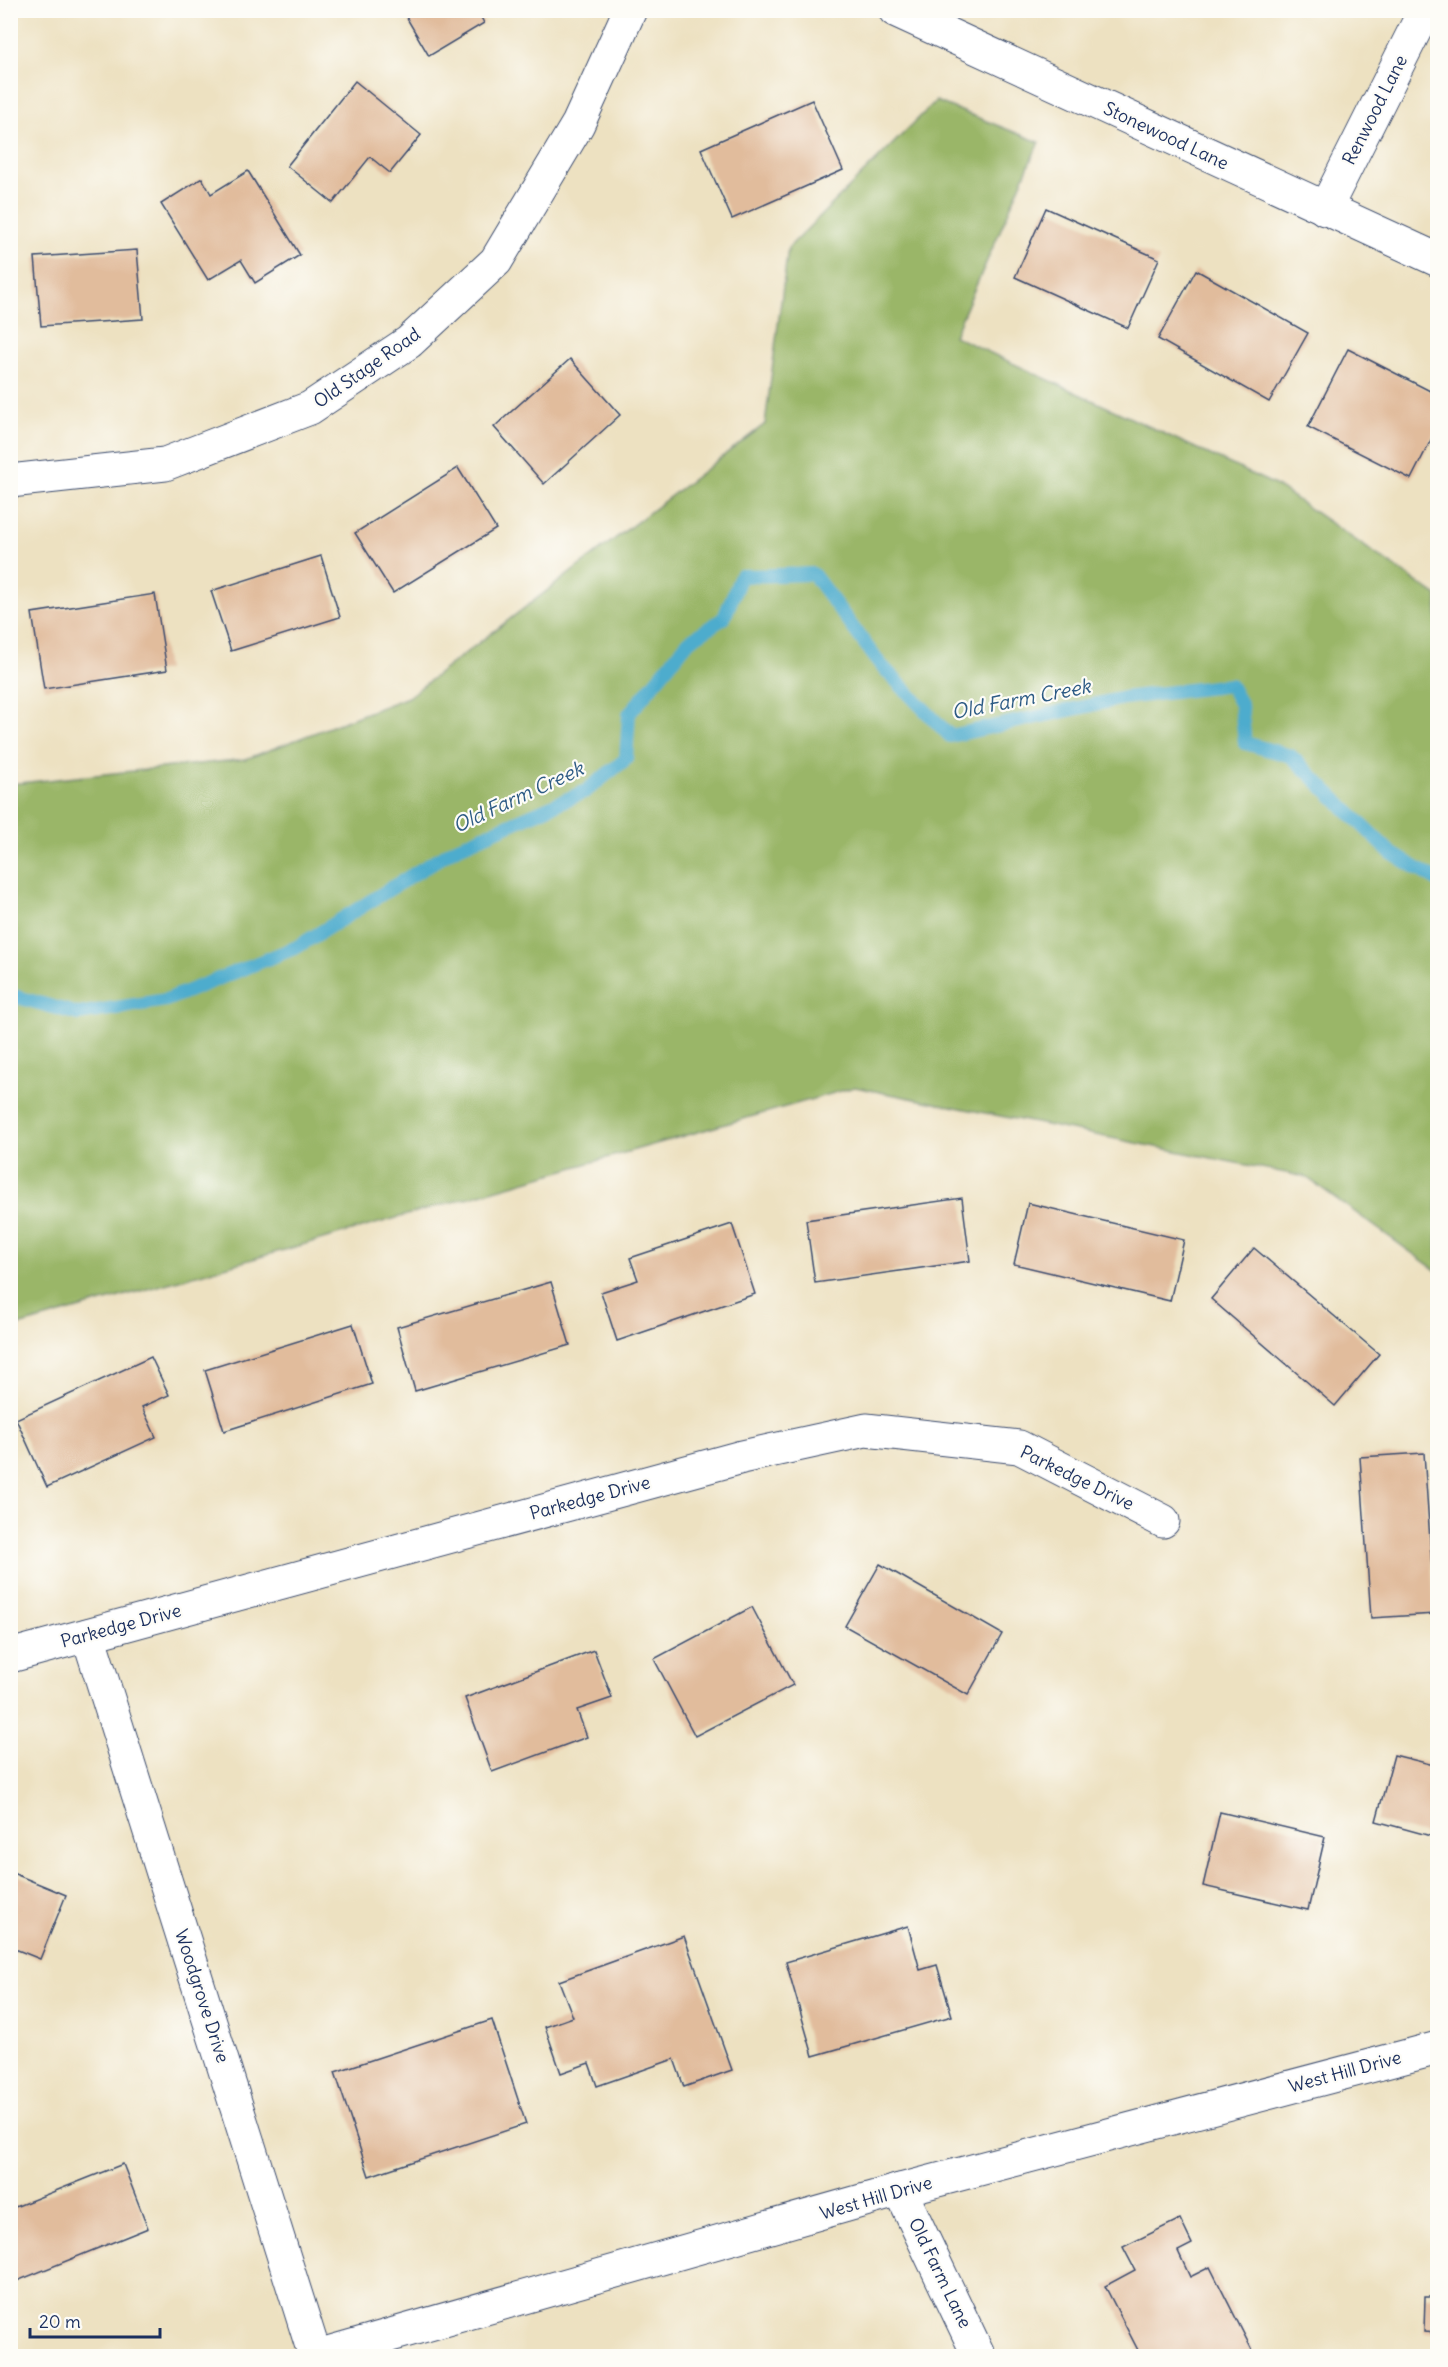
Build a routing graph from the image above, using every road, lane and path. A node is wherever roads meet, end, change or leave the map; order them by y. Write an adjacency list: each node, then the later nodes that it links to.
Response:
1 (630, 10): 6 (street, Old Stage Road)
2 (895, 10): 4 (street, Stonewood Lane)
3 (1425, 10): 4 (street, Renwood Lane)
4 (1325, 209): 5 (street, Stonewood Lane)
5 (1437, 260)
6 (10, 481)
7 (1162, 1521): 8 (street, Parkedge Drive)
8 (88, 1635): 9 (street, Parkedge Drive); 12 (street, Woodgrove Drive)
9 (10, 1656)
10 (1437, 2048): 11 (street, West Hill Drive)
11 (900, 2190): 12 (street, West Hill Drive); 13 (street, Old Farm Lane)
12 (316, 2356)
13 (979, 2356)

